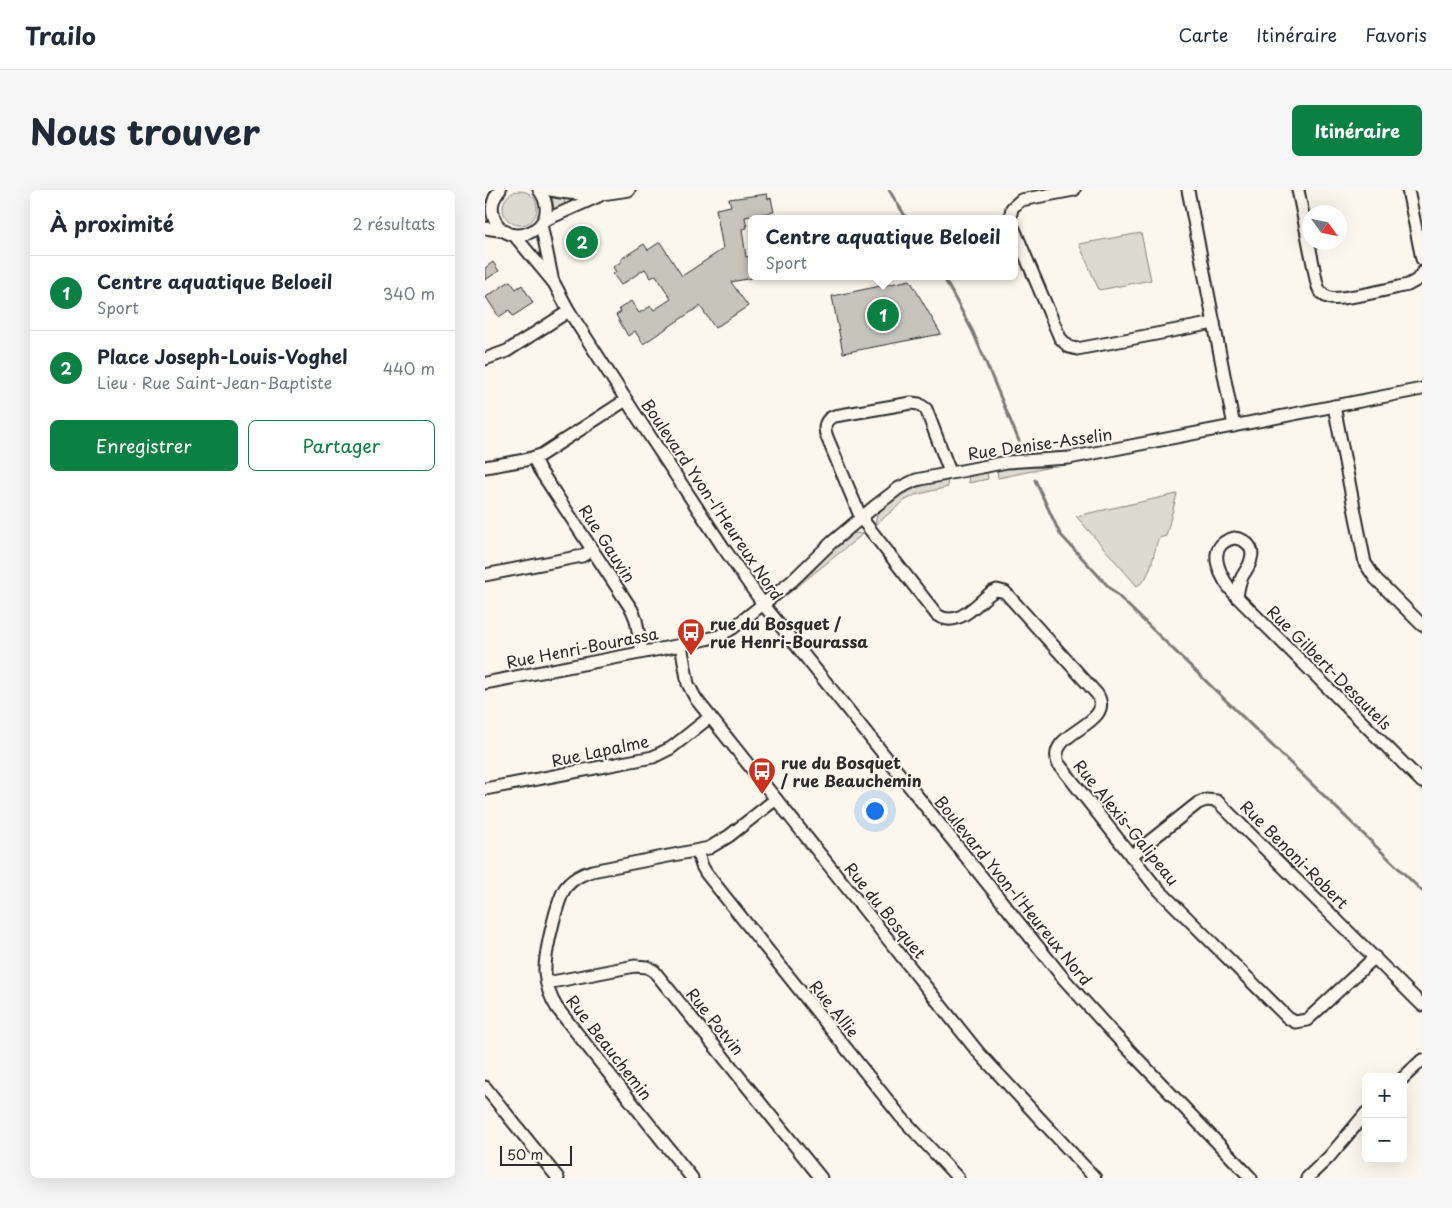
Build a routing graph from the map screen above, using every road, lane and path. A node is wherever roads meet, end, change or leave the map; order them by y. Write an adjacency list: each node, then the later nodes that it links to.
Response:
1 (539, 190): 11 (street, Boulevard Yvon-l'Heureux Nord)
2 (550, 190): 8 (street)
3 (629, 190): 8 (street)
4 (1074, 190): 10 (street)
5 (1188, 190): 19 (street)
6 (1298, 190): 16 (street)
7 (1408, 190): 15 (street)
8 (606, 194): 11 (street)
9 (493, 195): 13 (street, Boulevard Yvon-l'Heureux Nord)
10 (1011, 215)
11 (542, 223): 13 (street); 17 (street, Boulevard Yvon-l'Heureux Nord)
12 (485, 228): 13 (street)
13 (509, 233): 17 (street, Boulevard Yvon-l'Heureux Nord)
14 (1018, 238): 19 (street)
15 (1422, 259)
16 (1422, 273)
17 (554, 283): 18 (street, Boulevard Yvon-l'Heureux Nord)
18 (569, 311): 20 (street); 22 (street, Boulevard Yvon-l'Heureux Nord)
19 (1214, 322): 24 (street)
20 (485, 359)
21 (1422, 389): 23 (street, Rue Denise-Asselin)
22 (626, 400): 25 (street); 32 (street, Boulevard Yvon-l'Heureux Nord)
23 (1334, 406): 24 (street, Rue Denise-Asselin); 33 (street)
24 (1234, 426): 27 (street, Rue Denise-Asselin)
25 (533, 458): 26 (street); 29 (street, Rue Gauvin)
26 (485, 468)
27 (950, 472): 28 (street, Rue Denise-Asselin); 28 (street)
28 (861, 518): 32 (street, Rue Denise-Asselin); 42 (street, Rue Alexis-Galipeau)
29 (592, 550): 30 (street); 35 (street, Rue Gauvin)
30 (485, 575)
31 (1237, 597): 31 (street, Rue Gilbert-Desautels); 38 (street, Rue Gilbert-Desautels)
32 (763, 604): 34 (street, Rue Henri-Bourassa); 55 (street, Boulevard Yvon-l'Heureux Nord)
33 (1422, 625)
34 (681, 645): 35 (street, Rue Henri-Bourassa); 37 (street, Rue du Bosquet)
35 (642, 652): 36 (street, Rue Henri-Bourassa)
36 (485, 683)
37 (711, 717): 39 (street, Rue Lapalme); 40 (street, Rue du Bosquet)
38 (1422, 782)
39 (485, 789)
40 (776, 799): 41 (street, Rue Beauchemin); 54 (street, Rue du Bosquet)
41 (697, 851): 44 (street, Rue Beauchemin); 53 (street, Rue Allie)
42 (1131, 856): 43 (street, Rue Benoni-Robert); 43 (street, Rue Alexis-Galipeau)
43 (1375, 957): 45 (street, Rue Benoni-Robert)
44 (547, 983): 51 (street, Rue Beauchemin); 52 (street, Rue Potvin)
45 (1422, 1005)
46 (1422, 1060): 47 (street)
47 (1407, 1074)
48 (485, 1087): 50 (street)
49 (1362, 1118): 56 (street)
50 (558, 1178)
51 (692, 1178)
52 (821, 1178)
53 (958, 1178)
54 (1095, 1178)
55 (1251, 1178)
56 (1307, 1178)

